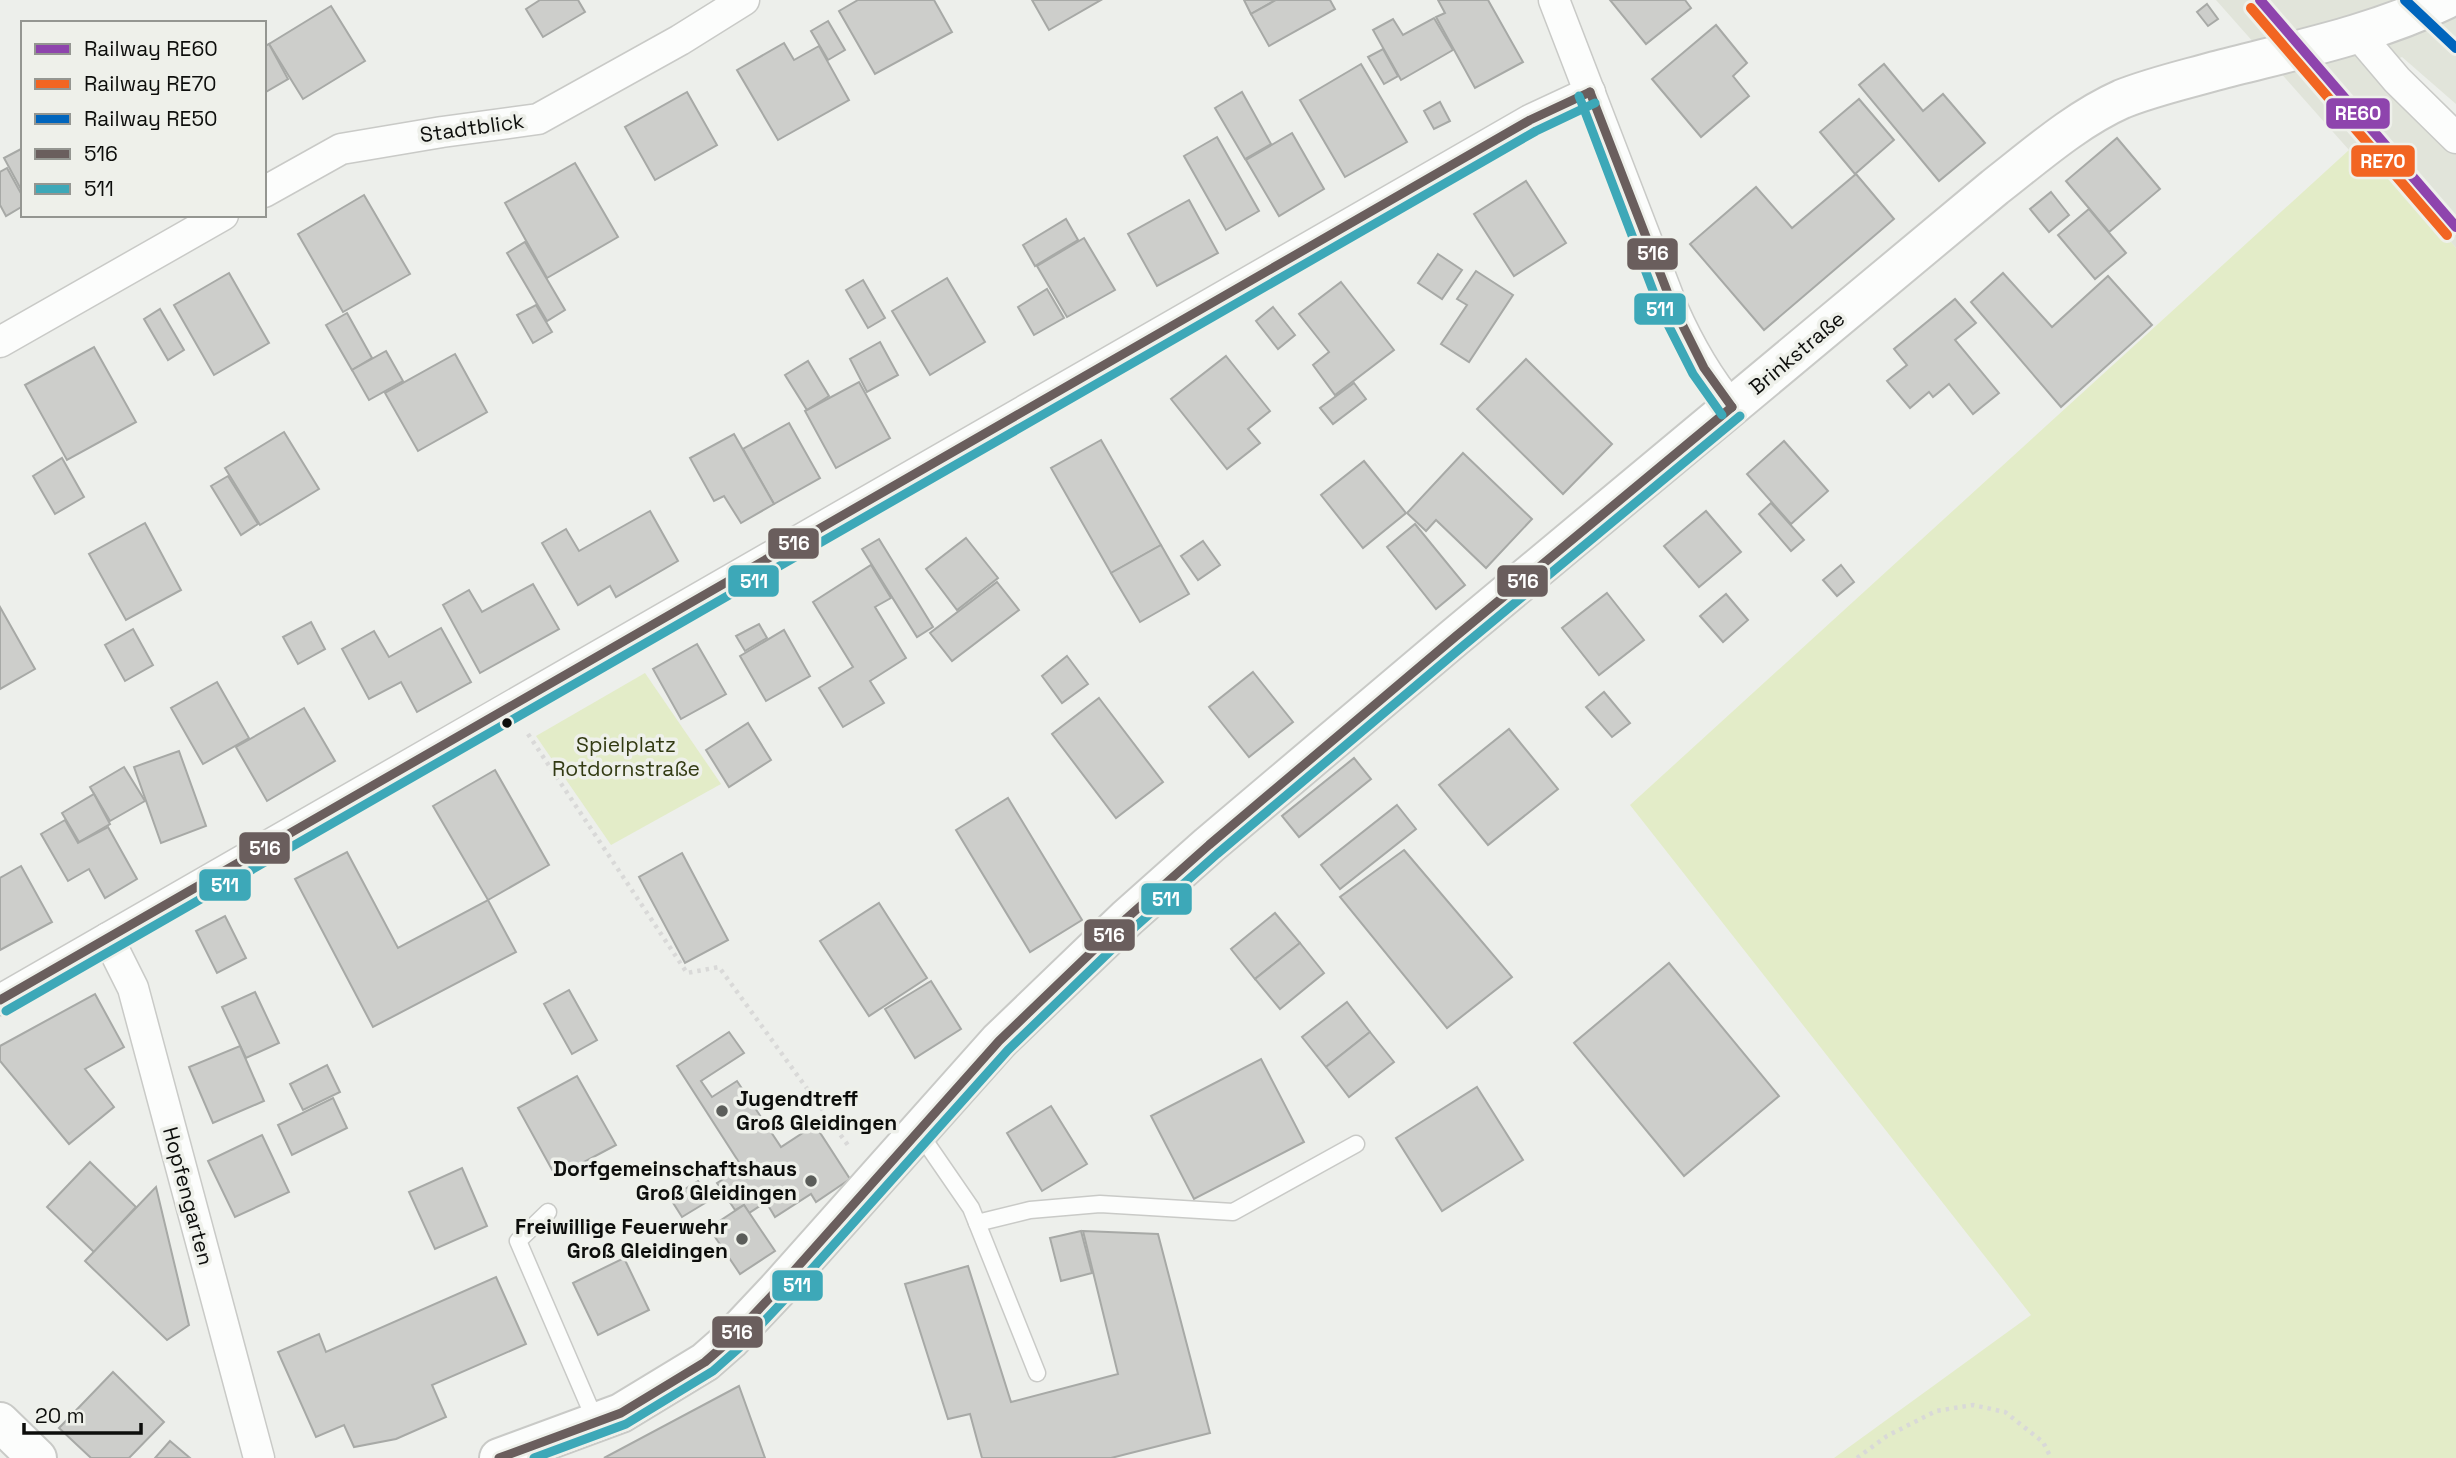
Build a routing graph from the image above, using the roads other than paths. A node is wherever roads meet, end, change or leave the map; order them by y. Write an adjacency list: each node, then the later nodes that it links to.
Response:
1 (744, 0): 7 (street, Stadtblick)
2 (1555, 0): 5 (street)
3 (2445, 0): 4 (street, Brinkstraße)
4 (2357, 33): 6 (street); 10 (street, Brinkstraße)
5 (1590, 92): 10 (street); 11 (street)
6 (2456, 138)
7 (266, 191)
8 (219, 217): 9 (street)
9 (0, 342)
10 (1732, 407): 13 (street, Brinkstraße)
11 (108, 938): 12 (street); 21 (street, Hopfengarten)
12 (0, 1000)
13 (918, 1131): 16 (lane); 19 (street, Brinkstraße)
14 (1356, 1144): 16 (lane)
15 (548, 1212): 19 (lane)
16 (977, 1223): 17 (lane)
17 (1037, 1373)
18 (0, 1422): 20 (street)
19 (597, 1424): 22 (street, Brinkstraße)
20 (37, 1458)
21 (259, 1458)
22 (499, 1458)

